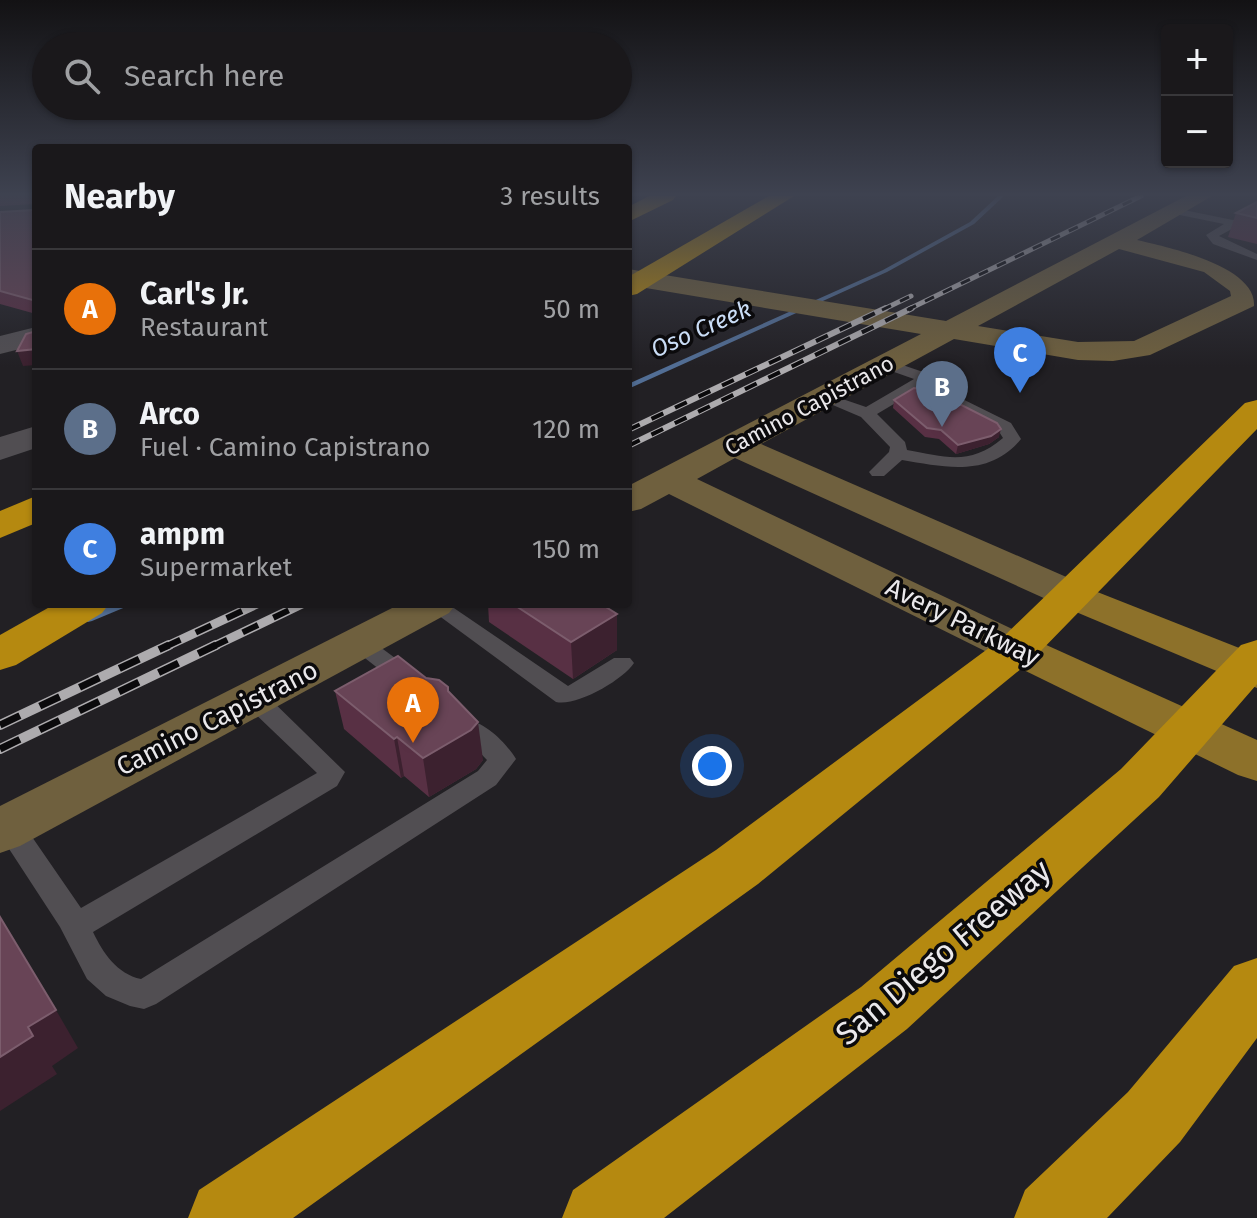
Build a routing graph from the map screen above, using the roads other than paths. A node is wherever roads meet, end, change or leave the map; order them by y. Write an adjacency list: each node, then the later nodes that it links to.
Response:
1 (688, 253): 7 (highway)
2 (1097, 253): 10 (main road, Camino Capistrano)
3 (1159, 253): 6 (main road)
4 (1244, 253): 5 (lane)
5 (1254, 257)
6 (632, 278)
7 (632, 286)
8 (32, 337): 9 (street)
9 (0, 345)
10 (885, 364): 11 (lane); 12 (main road, Camino Capistrano)
11 (919, 383): 14 (lane); 18 (lane)
12 (822, 397): 14 (lane); 16 (main road, Camino Capistrano)
13 (1257, 410): 24 (highway)
14 (867, 413): 18 (lane)
15 (32, 437): 17 (street)
16 (734, 445): 20 (main road, Camino Capistrano); 24 (main road)
17 (0, 449)
18 (898, 454): 19 (lane)
19 (878, 472)
20 (669, 480): 21 (main road, Camino Capistrano); 29 (main road, Avery Parkway)
21 (632, 499)
22 (32, 510): 23 (highway)
23 (0, 526)
24 (1072, 595): 29 (highway); 33 (main road)
25 (80, 608): 30 (highway)
26 (426, 608): 28 (main road, Camino Capistrano)
27 (440, 608): 32 (lane)
28 (360, 643): 34 (lane); 35 (main road, Camino Capistrano)
29 (1017, 649): 37 (main road, Avery Parkway); 41 (highway)
30 (0, 655)
31 (1257, 655): 42 (highway, San Diego Freeway)
32 (622, 663)
33 (1257, 673)
34 (431, 697)
35 (254, 698): 38 (main road, Camino Capistrano); 39 (lane)
36 (468, 727): 39 (lane)
37 (1257, 762)
38 (4, 828): 39 (lane)
39 (73, 921)
40 (1257, 987): 43 (highway)
41 (227, 1218)
42 (601, 1218)
43 (1053, 1218)

